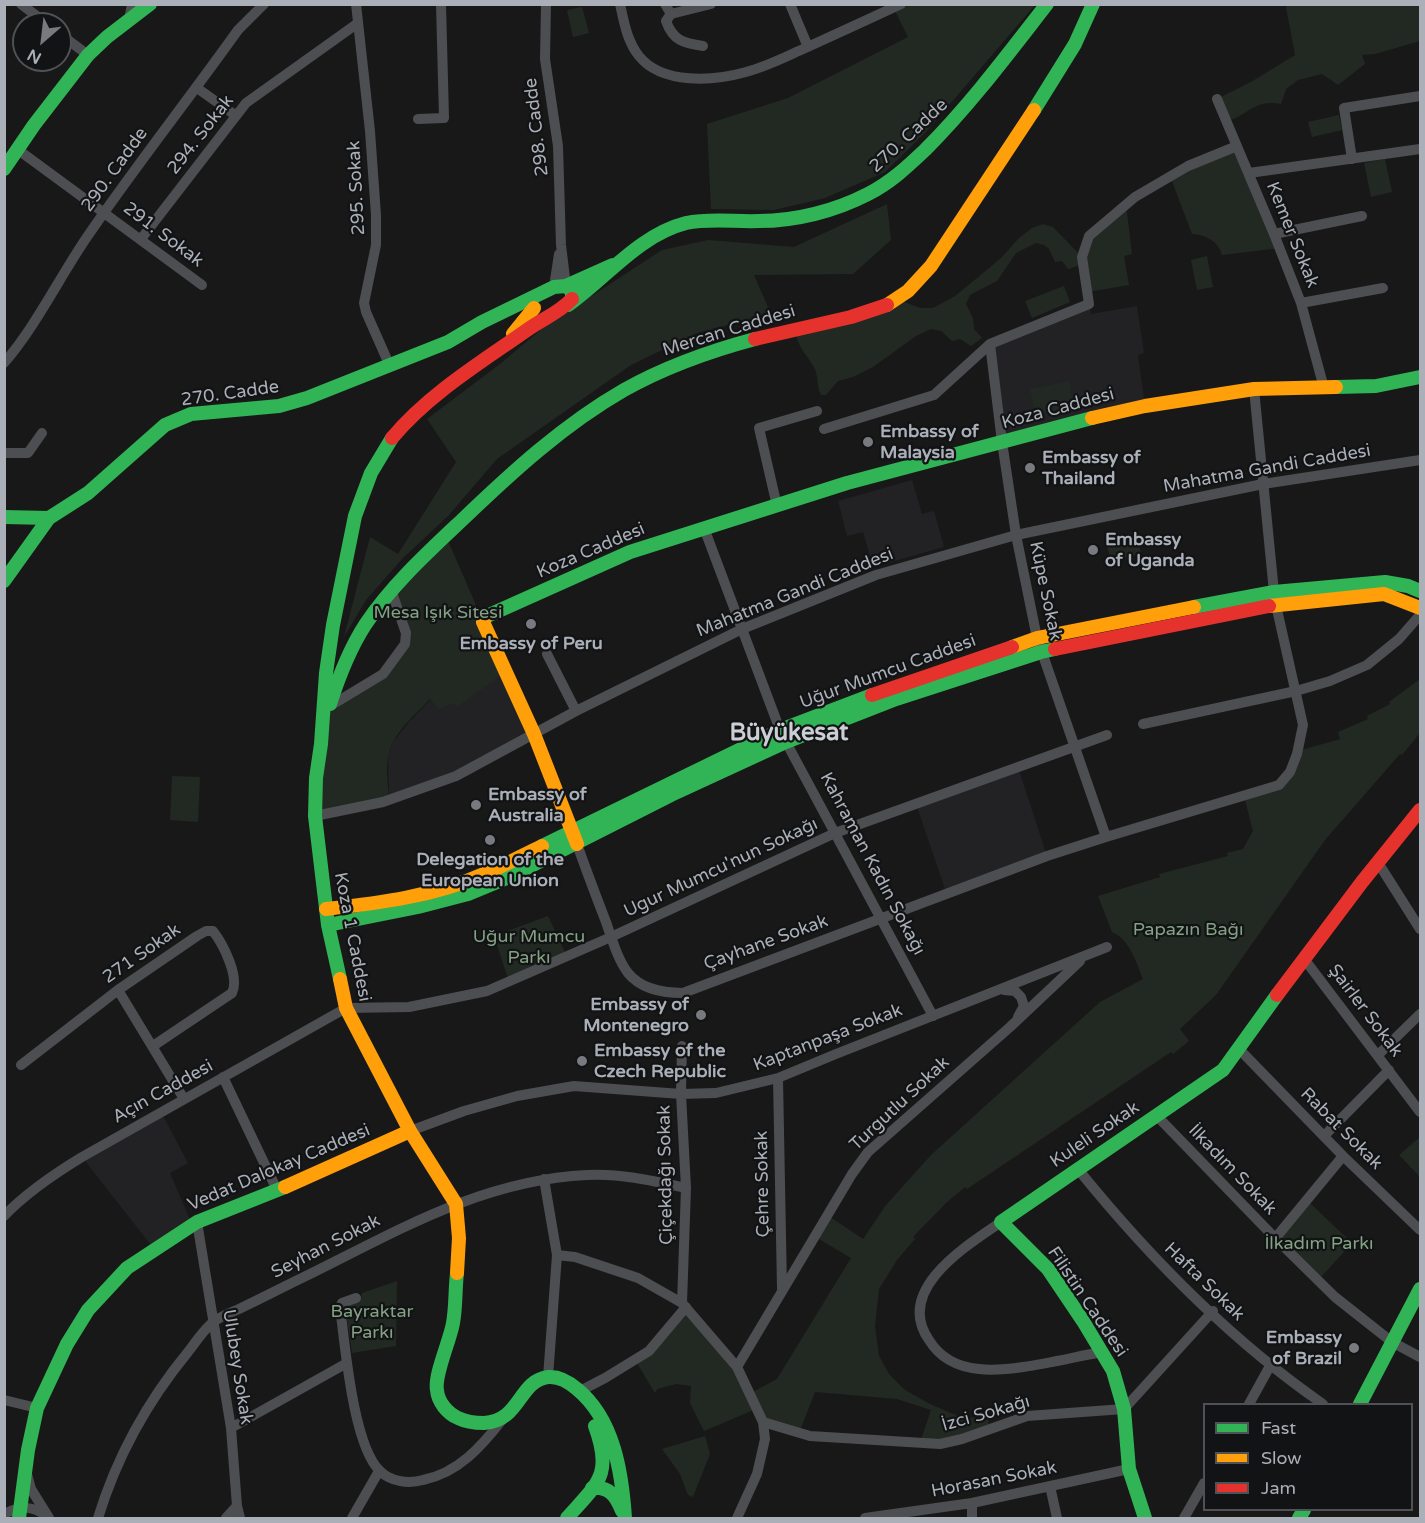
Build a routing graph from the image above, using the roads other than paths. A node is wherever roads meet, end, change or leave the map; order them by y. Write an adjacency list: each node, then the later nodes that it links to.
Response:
1 (132, 4): 14 (street)
2 (150, 4): 14 (street)
3 (264, 4): 20 (street, 290. Cadde)
4 (356, 4): 15 (street, 295. Sokak)
5 (441, 4): 24 (street)
6 (546, 4): 37 (street, 298. Cadde)
7 (620, 4): 18 (street)
8 (711, 4): 13 (street)
9 (790, 4): 18 (street)
10 (901, 4): 18 (street)
11 (1047, 4): 35 (street, 270. Cadde)
12 (1093, 4): 65 (street, Mercan Caddesi)
13 (668, 9): 17 (street)
14 (129, 20): 19 (street)
15 (358, 23): 23 (street, 294. Sokak); 48 (street, 295. Sokak)
16 (72, 43): 19 (street)
17 (703, 46)
18 (808, 47)
19 (88, 55): 26 (street)
20 (197, 88): 23 (street); 31 (street, 290. Cadde)
21 (1420, 96): 28 (street)
22 (1217, 99): 25 (street, Kemer Sokak)
23 (235, 115): 34 (street, 294. Sokak)
24 (418, 119)
25 (1237, 146): 30 (street, Kemer Sokak); 46 (street)
26 (17, 149): 29 (street); 31 (street, 291. Sokak)
27 (1420, 149): 28 (street)
28 (1352, 159): 30 (street)
29 (4, 169)
30 (1249, 173): 33 (street, Kemer Sokak)
31 (104, 212): 34 (street, 291. Sokak); 47 (street, 290. Cadde)
32 (1362, 216): 33 (street)
33 (1274, 234): 40 (street, Kemer Sokak)
34 (141, 239): 36 (street, 291. Sokak)
35 (618, 264): 37 (street, 270. Cadde); 41 (street, 270. Cadde)
36 (201, 285)
37 (560, 287): 39 (street, 270. Cadde); 41 (street)
38 (1383, 288): 40 (street)
39 (540, 295): 42 (street, 270. Cadde); 43 (street)
40 (1301, 303): 50 (street, Kemer Sokak)
41 (566, 306): 44 (street, 270. Cadde)
42 (504, 311): 43 (street); 48 (street, 270. Cadde)
43 (529, 314): 44 (street); 45 (street)
44 (546, 317): 45 (street, 270. Cadde)
45 (507, 344): 81 (street, Koza 1 Caddesi)
46 (990, 344): 53 (street); 55 (street, Küpe Sokak)
47 (4, 363)
48 (389, 364): 61 (street, 270. Cadde)
49 (1420, 376): 50 (street, Koza Caddesi)
50 (1324, 388): 51 (street, Koza Caddesi)
51 (1254, 389): 55 (street, Koza Caddesi); 58 (street)
52 (818, 411): 59 (street)
53 (824, 429)
54 (42, 433): 56 (street)
55 (1002, 442): 59 (street, Koza Caddesi); 63 (street, Küpe Sokak)
56 (4, 453)
57 (1420, 460): 58 (street, Mahatma Gandi Caddesi)
58 (1263, 484): 63 (street, Mahatma Gandi Caddesi); 67 (street)
59 (777, 506): 62 (street, Koza Caddesi)
60 (4, 517): 61 (street)
61 (49, 518): 64 (street)
62 (704, 528): 70 (street, Koza Caddesi); 71 (street, Kahraman Kadın Sokağı)
63 (1016, 535): 71 (street, Mahatma Gandi Caddesi); 72 (street, Küpe Sokak)
64 (4, 581)
65 (391, 590): 75 (street, Mercan Caddesi); 75 (street)
66 (1420, 591): 67 (street, Uğur Mumcu Caddesi)
67 (1275, 599): 68 (street, Uğur Mumcu Caddesi); 72 (street, Uğur Mumcu Caddesi); 74 (street)
68 (1420, 608)
69 (1420, 615): 74 (street)
70 (483, 622): 78 (street, Çayhane Sokak)
71 (742, 629): 76 (street, Mahatma Gandi Caddesi); 80 (street, Kahraman Kadın Sokağı)
72 (1039, 645): 80 (street, Uğur Mumcu Caddesi); 82 (street, Küpe Sokak)
73 (547, 654): 76 (street)
74 (1296, 691): 77 (street); 86 (street, Çayhane Sokak)
75 (330, 706): 81 (street, Mercan Caddesi)
76 (576, 711): 78 (street, Mahatma Gandi Caddesi)
77 (1143, 724)
78 (534, 734): 84 (street, Mahatma Gandi Caddesi); 87 (street, Çayhane Sokak)
79 (1107, 735): 82 (street, Ugur Mumcu'nun Sokağı)
80 (783, 736): 85 (street, Kahraman Kadın Sokağı); 87 (street, Uğur Mumcu Caddesi)
81 (321, 744): 84 (street, Koza 1 Caddesi)
82 (1073, 746): 85 (street, Ugur Mumcu'nun Sokağı); 86 (street, Küpe Sokak)
83 (1420, 810): 88 (street, Kuleli Sokak)
84 (315, 816): 89 (street, Koza 1 Caddesi)
85 (835, 833): 90 (street, Kahraman Kadın Sokağı); 93 (street, Ugur Mumcu'nun Sokağı)
86 (1106, 837): 90 (street, Çayhane Sokak)
87 (574, 838): 89 (street, Uğur Mumcu Caddesi); 91 (street, Uğur Mumcu Caddesi); 93 (street, Çayhane Sokak)
88 (1377, 861): 92 (street); 96 (street, Kuleli Sokak)
89 (326, 909): 91 (street, Koza 1 Caddesi)
90 (881, 919): 93 (street, Çayhane Sokak); 101 (street, Kahraman Kadın Sokağı)
91 (328, 925): 99 (street, Koza 1 Caddesi)
92 (1420, 929)
93 (611, 937): 99 (street, Ugur Mumcu'nun Sokağı)
94 (1107, 947): 95 (street, Kaptanpaşa Sokak)
95 (1085, 956): 98 (street, Kaptanpaşa Sokak); 102 (street, Turgutlu Sokak)
96 (1305, 960): 105 (street, Kuleli Sokak); 106 (street, Şairler Sokak)
97 (118, 990): 103 (street); 103 (street, 271 Sokak); 107 (street, 271 Sokak)
98 (995, 992): 101 (street, Kaptanpaşa Sokak); 102 (street)
99 (346, 1008): 109 (street, Açın Caddesi); 115 (street, Koza 1 Caddesi)
100 (1420, 1014): 106 (street)
101 (933, 1016): 110 (street, Kaptanpaşa Sokak)
102 (1010, 1027): 130 (street, Turgutlu Sokak)
103 (153, 1046): 112 (street)
104 (682, 1046): 111 (street, Çiçekdağı Sokak)
105 (1240, 1050): 114 (street, Kuleli Sokak); 116 (street, Rabat Sokak)
106 (1378, 1055): 108 (street, Şairler Sokak)
107 (21, 1065)
108 (1389, 1070): 113 (street, Şairler Sokak); 116 (street)
109 (223, 1077): 112 (street, Açın Caddesi); 121 (street)
110 (778, 1078): 111 (street, Kaptanpaşa Sokak); 130 (street, Çehre Sokak)
111 (681, 1094): 115 (street, Kaptanpaşa Sokak); 120 (street, Çiçekdağı Sokak)
112 (184, 1099): 123 (street, Açın Caddesi)
113 (1420, 1112)
114 (1156, 1115): 118 (street, Kuleli Sokak); 127 (street, İlkadım Sokak)
115 (410, 1131): 121 (street, Vedat Dalokay Caddesi); 122 (street, Koza 1 Caddesi)
116 (1324, 1136): 117 (street, Rabat Sokak)
117 (1343, 1156): 126 (street, Rabat Sokak); 127 (street)
118 (1077, 1168): 125 (street, Kuleli Sokak); 133 (street, Hafta Sokak)
119 (544, 1179): 120 (street, Seyhan Sokak); 122 (street, Seyhan Sokak); 128 (street)
120 (686, 1188): 132 (street, Çiçekdağı Sokak)
121 (277, 1190): 124 (street, Vedat Dalokay Caddesi)
122 (456, 1204): 134 (street, Seyhan Sokak); 149 (street, Koza 1 Caddesi)
123 (4, 1216)
124 (197, 1222): 134 (street, Ulubey Sokak); 147 (street, Vedat Dalokay Caddesi)
125 (1001, 1222): 136 (street, Filistin Caddesi); 136 (street, Kuleli Sokak)
126 (1420, 1230)
127 (1274, 1240): 135 (street, İlkadım Sokak)
128 (557, 1255): 132 (street); 141 (street)
129 (1420, 1289): 135 (street)
130 (782, 1290): 140 (street, Turgutlu Sokak)
131 (356, 1298): 138 (street)
132 (684, 1305): 140 (street); 142 (street)
133 (1212, 1312): 139 (street, Hafta Sokak); 148 (street)
134 (212, 1322): 151 (street, Ulubey Sokak); 163 (street)
135 (1392, 1342): 137 (street, İlkadım Sokak); 146 (street)
136 (1102, 1352): 148 (street, Filistin Caddesi)
137 (1420, 1356)
138 (348, 1363): 151 (street); 154 (street)
139 (1270, 1366): 144 (street); 145 (street, Hafta Sokak)
140 (737, 1367): 150 (street)
141 (548, 1377): 142 (street); 149 (street)
142 (580, 1391): 157 (street); 168 (street)
143 (4, 1400): 147 (street)
144 (1250, 1403)
145 (1322, 1403)
146 (1360, 1403)
147 (37, 1408): 152 (street, Vedat Dalokay Caddesi)
148 (1124, 1409): 150 (street, İzci Sokağı); 153 (street, Filistin Caddesi)
149 (502, 1420): 154 (street)
150 (762, 1422): 169 (street)
151 (231, 1428): 159 (street, Ulubey Sokak)
152 (26, 1467): 160 (street, Vedat Dalokay Caddesi); 162 (street)
153 (1129, 1469): 156 (street, Horasan Sokak); 173 (street, Filistin Caddesi)
154 (379, 1471): 166 (street)
155 (1203, 1485): 174 (street)
156 (1050, 1486): 158 (street, Horasan Sokak); 172 (street)
157 (592, 1488): 167 (street); 168 (street)
158 (972, 1503): 170 (street, Horasan Sokak); 171 (street)
159 (237, 1506): 164 (street); 165 (street, Ulubey Sokak)
160 (20, 1513): 161 (street); 162 (street)
161 (4, 1514)
162 (49, 1518)
163 (98, 1518)
164 (226, 1518)
165 (240, 1518)
166 (352, 1518)
167 (567, 1518)
168 (625, 1518)
169 (737, 1518)
170 (870, 1518)
171 (972, 1518)
172 (1056, 1518)
173 (1145, 1518)
174 (1184, 1518)

